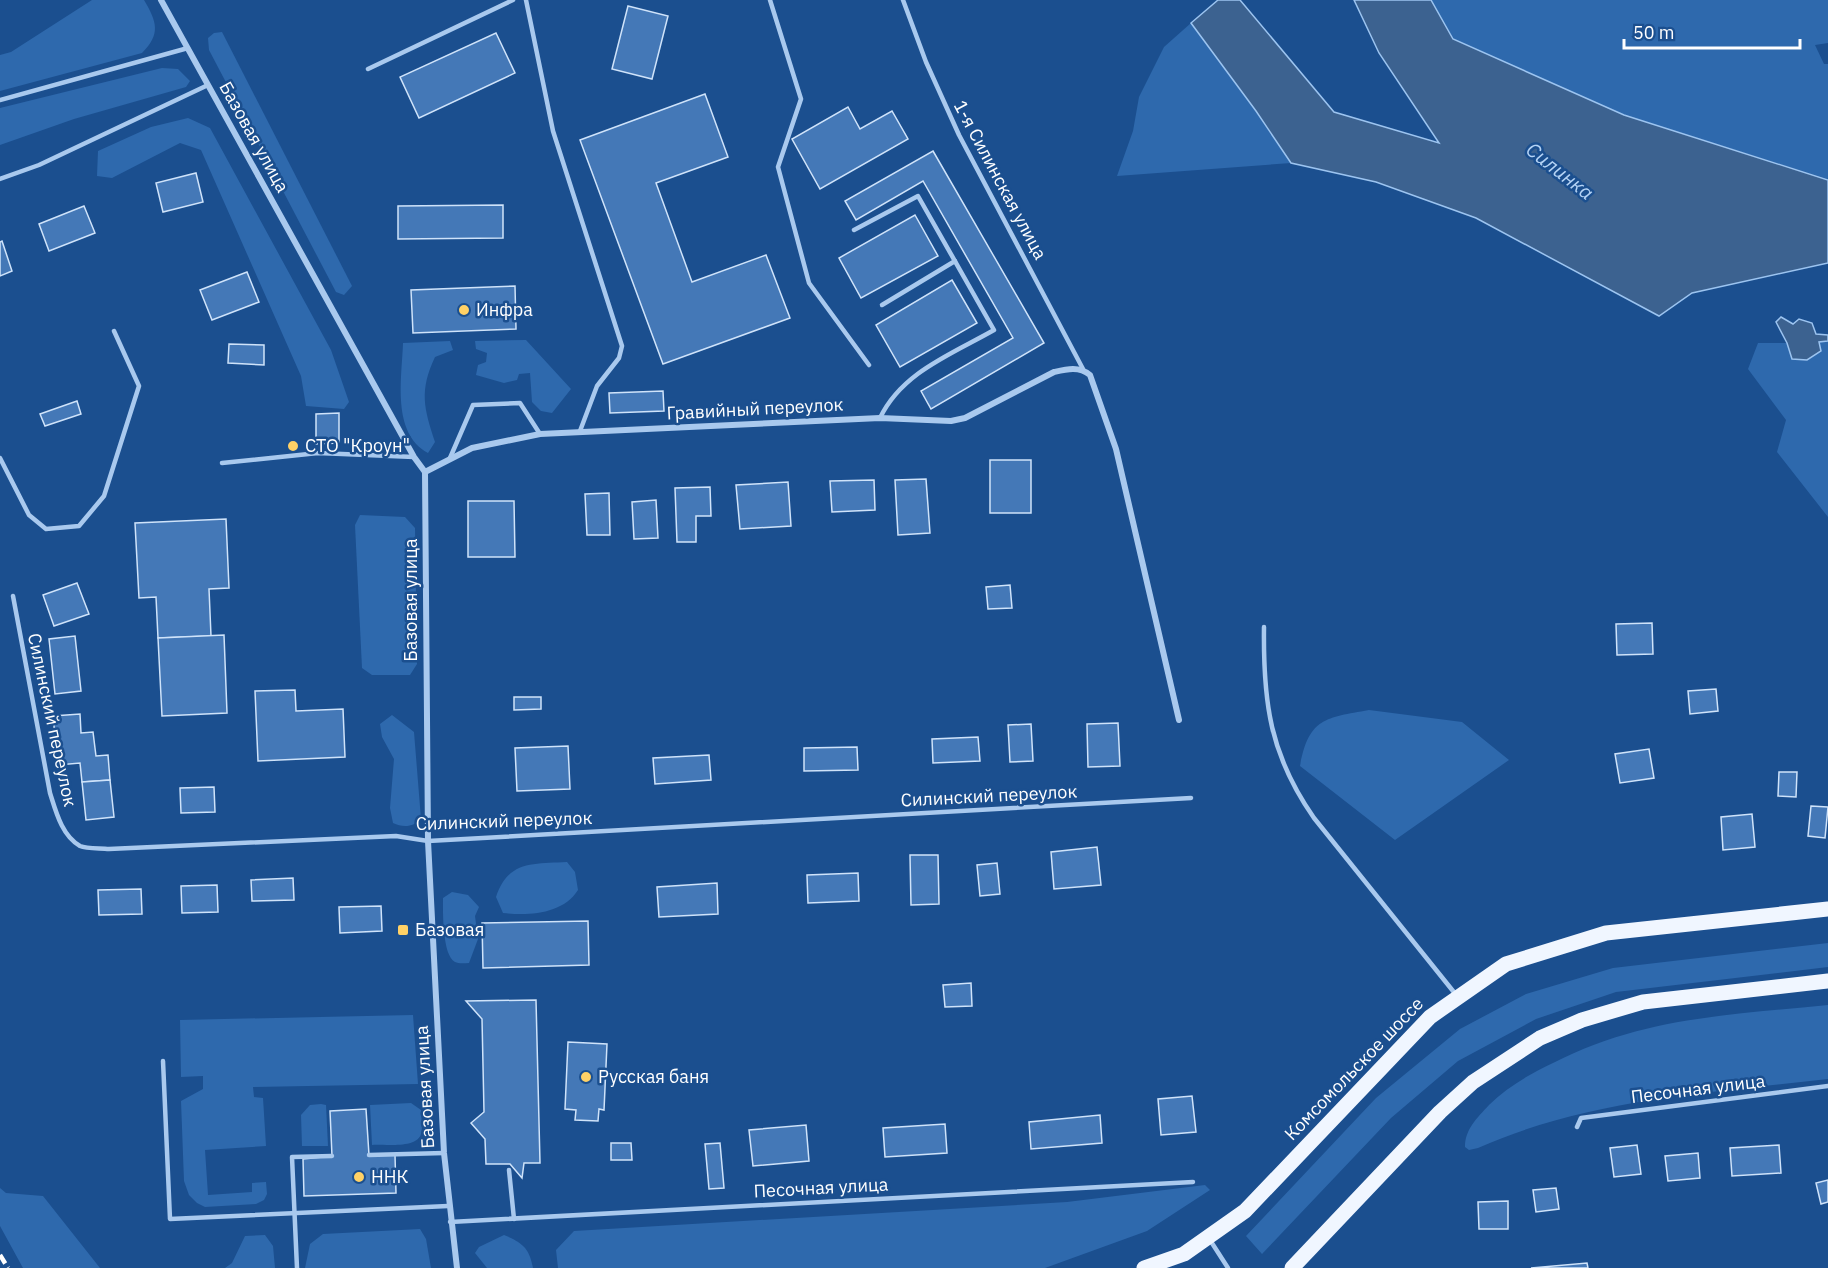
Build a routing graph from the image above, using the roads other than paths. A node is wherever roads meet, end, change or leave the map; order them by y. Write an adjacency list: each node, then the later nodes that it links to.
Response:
1 (161, 0): 6 (street, Базовая улица)
2 (513, 0): 7 (lane)
3 (526, 0): 18 (lane)
4 (770, 0): 15 (lane)
5 (903, 0): 16 (lane, 1-я Силинская улица)
6 (188, 48): 8 (street, Базовая улица); 9 (lane)
7 (368, 69)
8 (208, 85): 10 (lane); 20 (street, Базовая улица)
9 (0, 100)
10 (0, 179)
11 (854, 230): 12 (lane)
12 (955, 261): 13 (lane); 17 (lane)
13 (882, 305)
14 (114, 331): 21 (lane)
15 (869, 365)
16 (1083, 369): 17 (street, Гравийный переулок); 27 (street)
17 (880, 418): 18 (street, Гравийный переулок)
18 (580, 431): 19 (street, Гравийный переулок)
19 (540, 434): 22 (street, Гравийный переулок); 22 (lane)
20 (414, 457): 23 (lane); 24 (street, Базовая улица)
21 (0, 458)
22 (450, 459): 24 (street, Гравийный переулок)
23 (222, 463)
24 (425, 472): 29 (street, Базовая улица)
25 (13, 596): 29 (lane, Силинский переулок)
26 (1264, 627): 32 (lane)
27 (1179, 720)
28 (1191, 798): 29 (lane, Силинский переулок)
29 (428, 841): 36 (street, Базовая улица)
30 (1828, 909): 32 (main road, Комсомольское шоссе)
31 (1828, 981): 50 (main road)
32 (1457, 996): 45 (main road, Комсомольское шоссе)
33 (163, 1061): 42 (lane)
34 (1828, 1086): 35 (lane, Песочная улица)
35 (1577, 1127)
36 (444, 1153): 37 (lane); 41 (street, Базовая улица)
37 (369, 1155)
38 (332, 1156): 42 (lane)
39 (508, 1170): 43 (lane)
40 (1193, 1182): 43 (lane, Песочная улица)
41 (448, 1206): 42 (lane); 44 (street, Базовая улица)
42 (294, 1215): 46 (lane)
43 (514, 1219): 44 (lane, Песочная улица)
44 (450, 1222): 47 (street, Базовая улица)
45 (1207, 1237): 48 (main road, Комсомольское шоссе); 49 (lane)
46 (297, 1268)
47 (457, 1268)
48 (1144, 1268)
49 (1228, 1268)
50 (1292, 1268)

